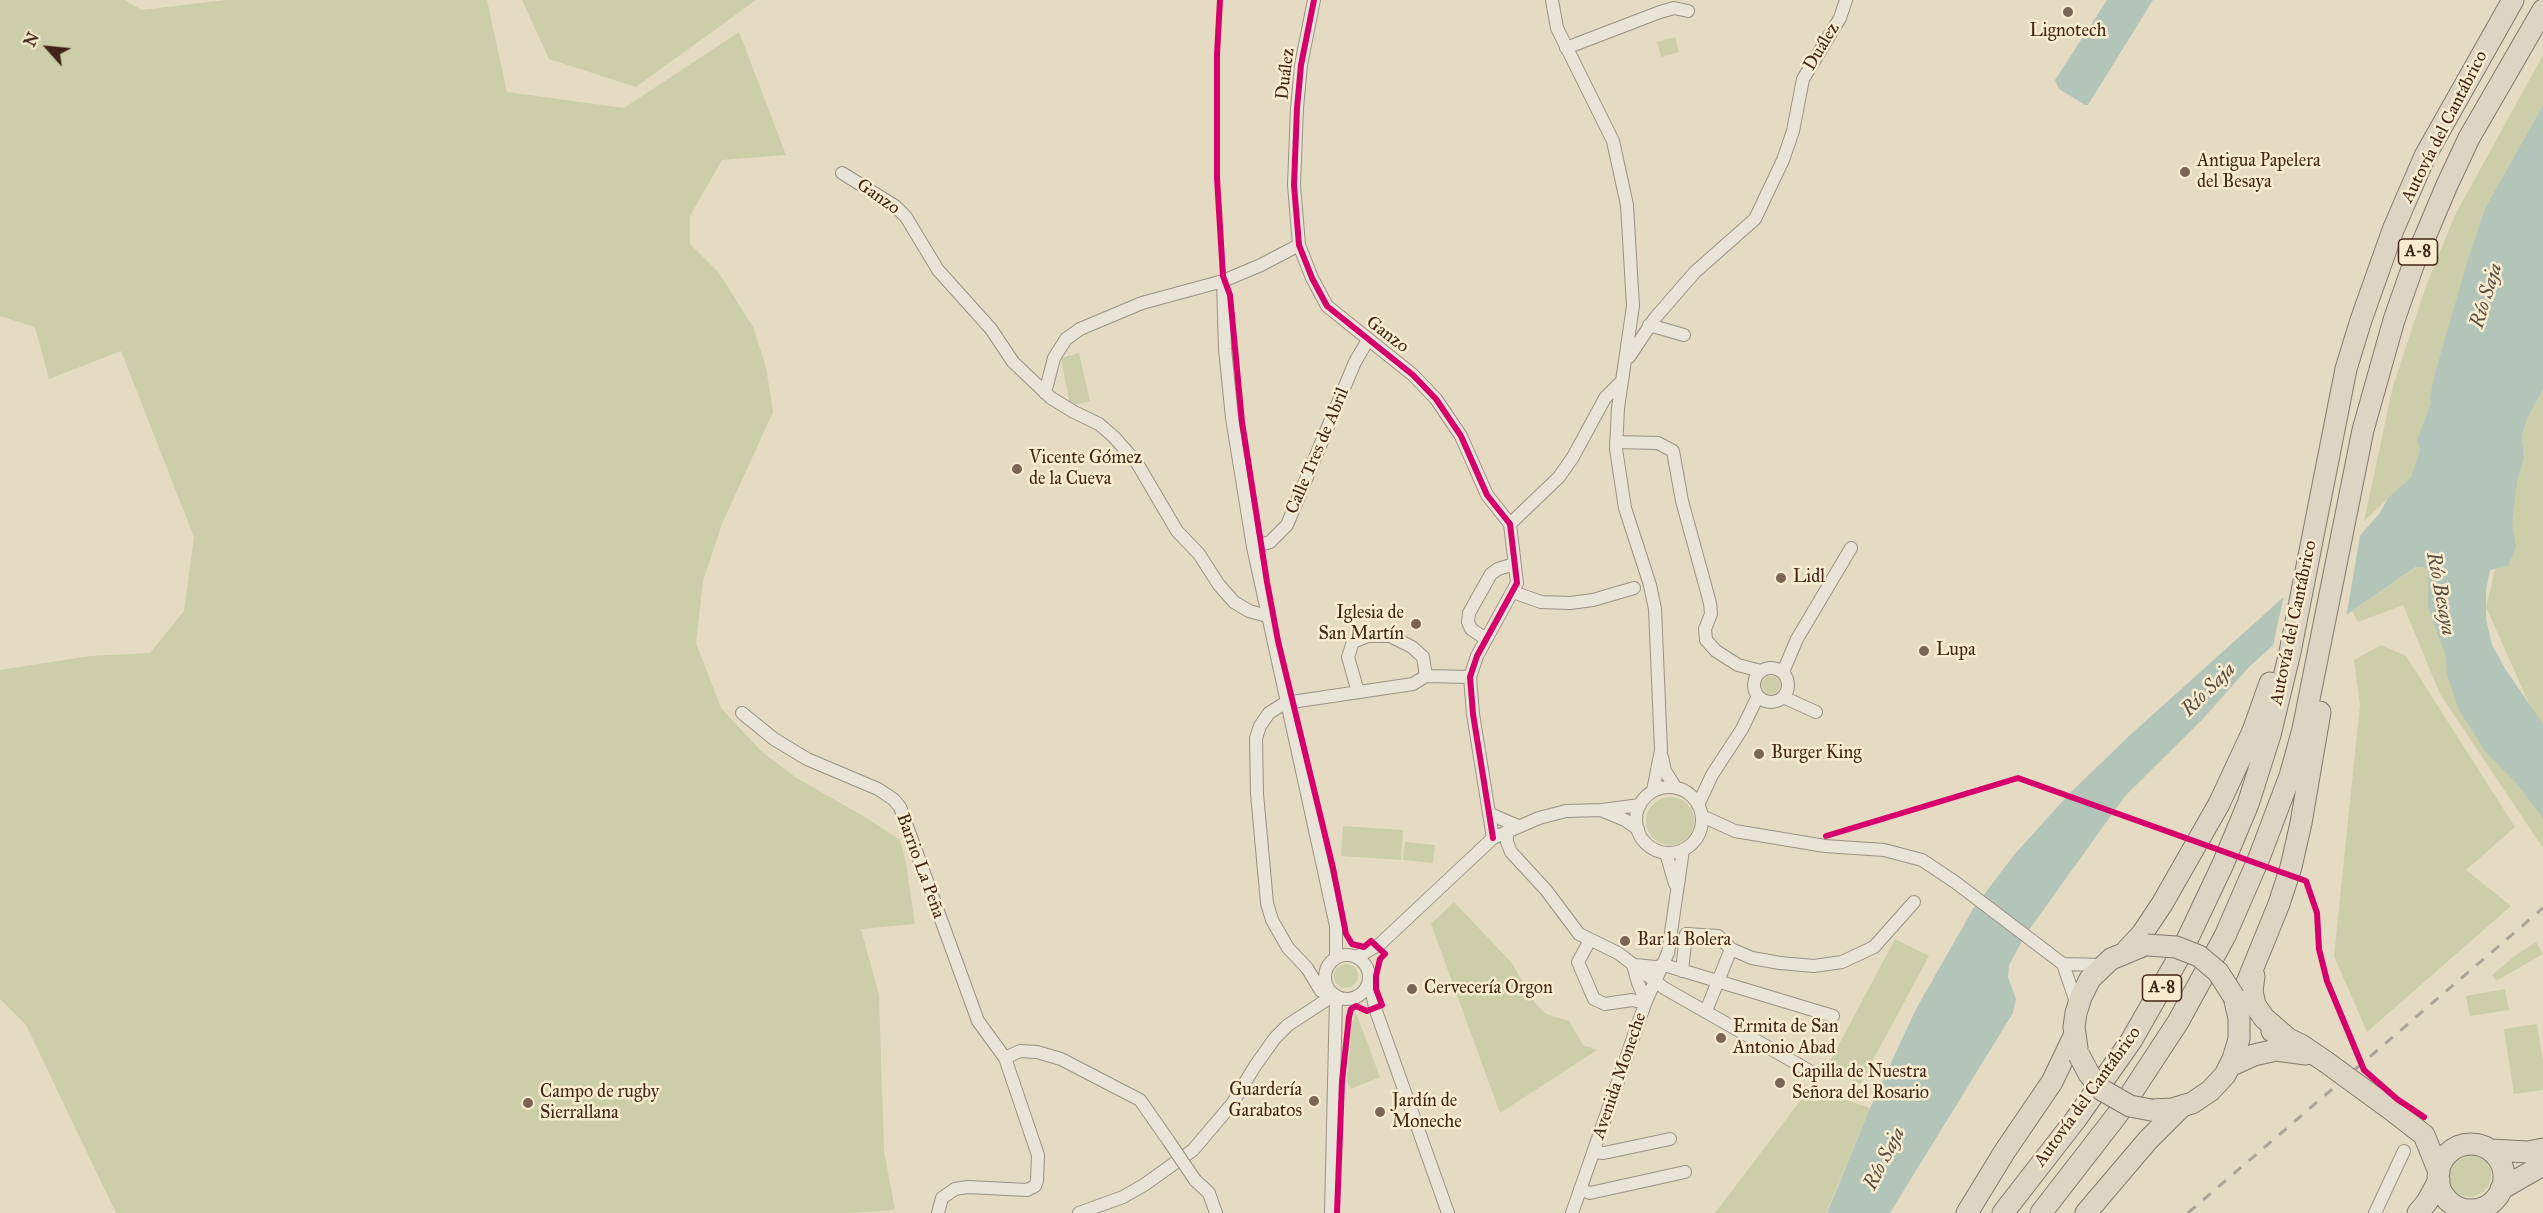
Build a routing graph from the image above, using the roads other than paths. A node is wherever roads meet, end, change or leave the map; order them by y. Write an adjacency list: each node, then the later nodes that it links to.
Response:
1 (1314, 0): 8 (street, Duález)
2 (1552, 0): 7 (street)
3 (1846, 0): 13 (street, Duález)
4 (2513, 0): 42 (highway, Autovía del Cantábrico / A-8)
5 (2543, 10): 38 (highway, Autovía del Cantábrico / A-8)
6 (1689, 11): 7 (street)
7 (1566, 48): 12 (street)
8 (1295, 154): 10 (street, Ganzo)
9 (842, 173): 18 (street, Ganzo)
10 (1299, 245): 11 (street); 15 (street, Ganzo)
11 (1223, 281): 18 (street); 21 (street)
12 (1633, 306): 13 (street); 16 (street)
13 (1652, 321): 14 (street); 16 (street)
14 (1684, 335)
15 (1368, 340): 20 (street, Ganzo); 21 (street, Calle Tres de Abril)
16 (1625, 364): 17 (street)
17 (1622, 381): 19 (street); 20 (street)
18 (1045, 393): 26 (street, Ganzo)
19 (1616, 442): 28 (street); 43 (street)
20 (1510, 524): 23 (street)
21 (1253, 547): 26 (street)
22 (1851, 548): 29 (street)
23 (1514, 564): 25 (street); 27 (street)
24 (1634, 588): 25 (street)
25 (1513, 592): 27 (street)
26 (1267, 616): 37 (street)
27 (1486, 639): 31 (street)
28 (1738, 664): 29 (street); 32 (street)
29 (1772, 670): 32 (street); 34 (street)
30 (1426, 676): 31 (street); 33 (street); 33 (street)
31 (1470, 677): 50 (street)
32 (1754, 683): 35 (street)
33 (1358, 692): 37 (street)
34 (1786, 692): 36 (street); 39 (street)
35 (1758, 696): 36 (street); 41 (street)
36 (1770, 702): 41 (street)
37 (1285, 703): 61 (street); 77 (street)
38 (2315, 705): 58 (highway); 114 (highway, Autovía del Cantábrico / A-8)
39 (1813, 710)
40 (742, 713): 88 (street, Barrio La Peña)
41 (1742, 729): 44 (street)
42 (2261, 733): 64 (highway); 113 (highway, Autovía del Cantábrico / A-8)
43 (1661, 750): 45 (street); 46 (street)
44 (1712, 776): 45 (street); 49 (street)
45 (1680, 789): 46 (street); 49 (street)
46 (1653, 791): 47 (street)
47 (1640, 805): 48 (street); 52 (street)
48 (1602, 810): 51 (street); 52 (street)
49 (1700, 811): 53 (street); 54 (street)
50 (1490, 814): 51 (street); 55 (street)
51 (1512, 829): 55 (street); 62 (street, Avenida Moneche)
52 (1638, 829): 57 (street)
53 (1735, 831): 54 (street); 68 (street)
54 (1700, 833): 56 (street)
55 (1493, 838): 63 (street)
56 (1683, 850): 57 (street); 59 (street, Avenida Moneche)
57 (1666, 853): 59 (street, Avenida Moneche)
58 (2291, 867): 79 (highway); 86 (highway)
59 (1676, 888): 70 (street, Avenida Moneche)
60 (1914, 902): 65 (street)
61 (1336, 926): 66 (street); 67 (street)
62 (1590, 940): 69 (street, Avenida Moneche); 78 (street)
63 (1377, 947): 66 (street); 72 (street)
64 (2137, 948): 71 (highway); 79 (highway, bridge)
65 (1731, 949): 73 (street); 74 (street)
66 (1353, 956): 67 (street); 72 (street)
67 (1336, 957): 77 (street)
68 (2063, 964): 71 (street); 80 (street)
69 (1633, 965): 70 (street); 75 (street, Avenida Moneche); 76 (street, Avenida Moneche)
70 (1664, 965): 73 (street); 76 (street, Avenida Moneche)
71 (2103, 965): 80 (highway)
72 (1366, 967): 77 (street)
73 (1682, 972): 74 (street)
74 (1718, 981): 81 (street); 83 (street)
75 (1638, 983): 76 (street, Avenida Moneche); 78 (street, Avenida Moneche)
76 (1653, 985): 78 (street, Avenida Moneche); 81 (street, Avenida Moneche)
77 (1342, 993): 82 (street); 84 (street); 87 (street); 110 (street)
78 (1646, 1002): 99 (street, Avenida Moneche)
79 (2236, 1005): 86 (highway); 90 (highway)
80 (2077, 1006): 85 (highway)
81 (1706, 1011): 91 (street, Avenida Moneche)
82 (1306, 1013): 84 (street); 107 (street)
83 (1833, 1016)
84 (1335, 1025): 87 (street)
85 (2075, 1034): 92 (highway, bridge); 112 (highway)
86 (2286, 1037): 89 (highway)
87 (1336, 1046): 109 (street)
88 (1005, 1058): 106 (street, Barrio La Peña); 108 (street, bridge)
89 (2326, 1062): 90 (highway); 93 (highway, bridge)
90 (2230, 1066): 92 (highway)
91 (1808, 1071)
92 (2182, 1107): 115 (highway)
93 (2424, 1135): 95 (highway); 102 (highway)
94 (1670, 1139): 99 (street, Avenida Moneche)
95 (2462, 1145): 98 (highway); 102 (highway)
96 (2543, 1149): 98 (highway)
97 (2404, 1150): 116 (street)
98 (2490, 1150): 104 (highway)
99 (1594, 1152): 103 (street, Avenida Moneche)
100 (2543, 1165): 104 (highway)
101 (1685, 1172): 103 (street)
102 (2439, 1176): 105 (highway); 117 (highway)
103 (1580, 1189): 111 (street, Avenida Moneche)
104 (2501, 1189): 105 (highway)
105 (2465, 1211)
106 (938, 1213)
107 (1079, 1213)
108 (1216, 1213)
109 (1331, 1213)
110 (1448, 1213)
111 (1572, 1213)
112 (1967, 1213)
113 (2003, 1213)
114 (2041, 1213)
115 (2086, 1213)
116 (2375, 1213)
117 (2418, 1213)

